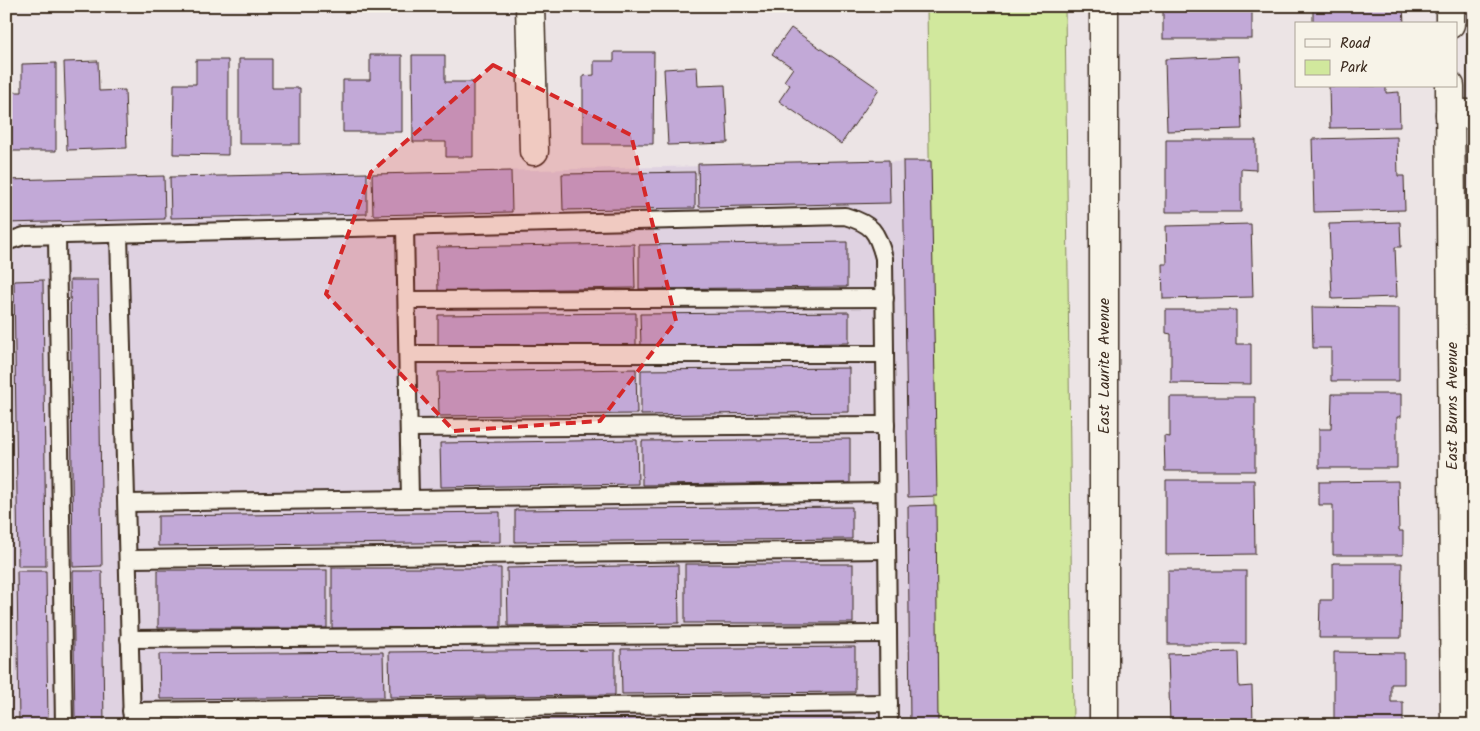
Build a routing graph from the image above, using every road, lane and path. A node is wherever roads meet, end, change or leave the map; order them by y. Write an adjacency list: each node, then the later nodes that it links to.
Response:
1 (530, 6): 7 (street)
2 (1104, 6): 29 (street, East Laurite Avenue)
3 (1450, 6): 4 (street)
4 (1450, 22)
5 (1451, 88): 6 (street, East Burns Avenue)
6 (1462, 114): 30 (street, East Burns Avenue)
7 (534, 151)
8 (405, 227): 9 (lane); 12 (lane); 13 (lane)
9 (119, 235): 10 (lane); 20 (lane)
10 (57, 236): 11 (lane); 27 (lane)
11 (6, 242)
12 (885, 298): 13 (lane); 15 (lane)
13 (407, 300): 14 (lane)
14 (408, 354): 15 (lane); 17 (lane)
15 (885, 354): 16 (lane)
16 (886, 425): 17 (lane); 18 (lane)
17 (409, 428): 19 (lane)
18 (886, 492): 19 (lane); 21 (lane)
19 (410, 500): 20 (lane)
20 (127, 503): 22 (lane)
21 (888, 550): 22 (lane); 23 (lane)
22 (129, 558): 24 (lane)
23 (888, 634): 24 (lane); 25 (lane)
24 (129, 639): 26 (lane)
25 (889, 703): 26 (lane); 28 (lane)
26 (132, 718)
27 (64, 725)
28 (889, 725)
29 (1104, 725)
30 (1454, 725)

